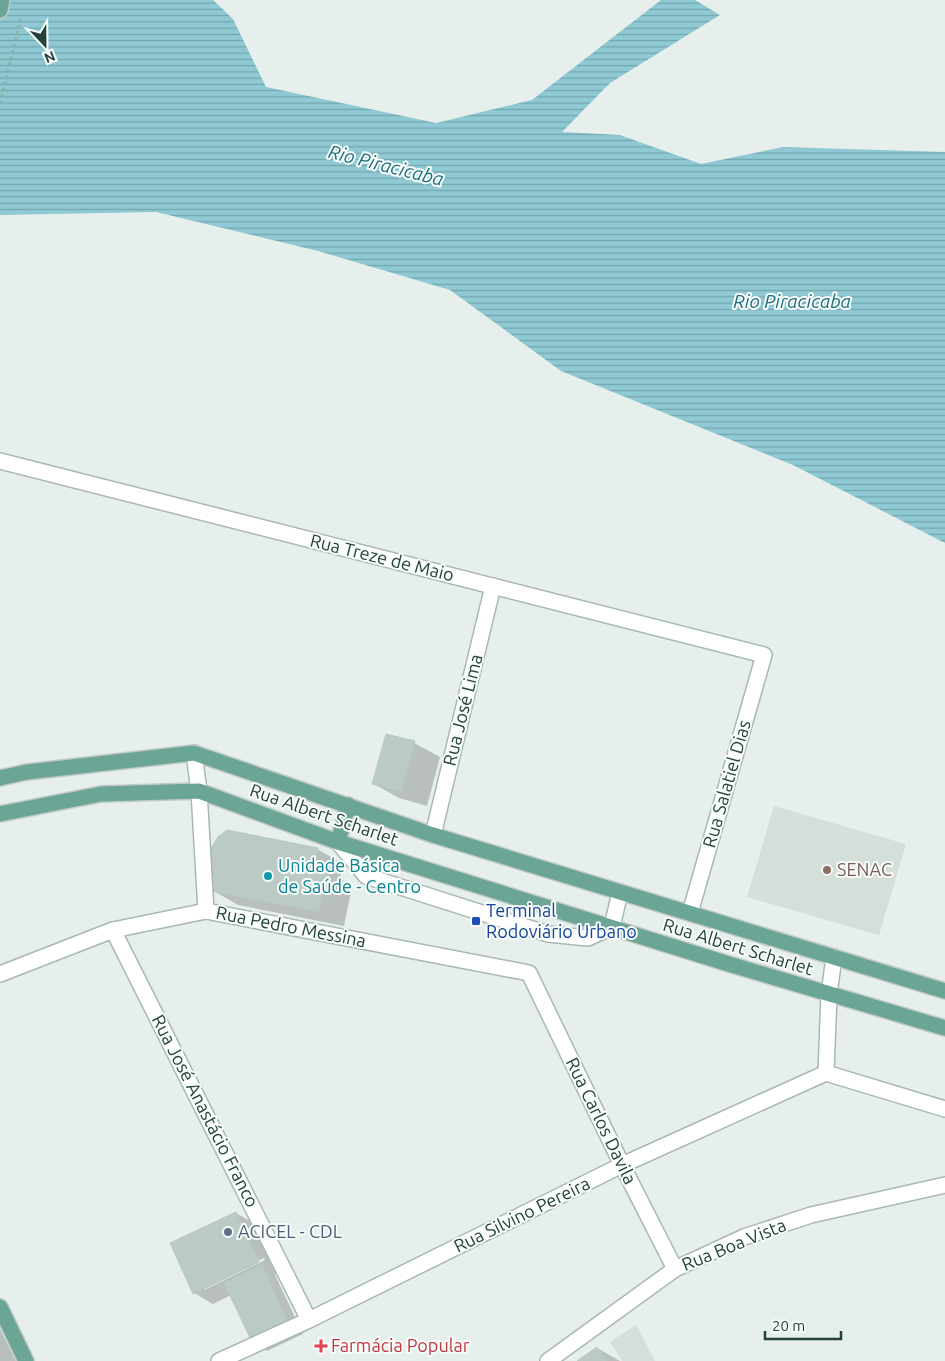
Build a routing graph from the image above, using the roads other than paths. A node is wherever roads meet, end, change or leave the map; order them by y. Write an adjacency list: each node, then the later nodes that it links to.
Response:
1 (2, 0): 2 (main road)
2 (0, 10)
3 (0, 461): 4 (street, Rua Treze de Maio)
4 (492, 586): 5 (street, Rua Treze de Maio); 11 (street, Rua José Lima)
5 (764, 655): 15 (street, Rua Salatiel Dias)
6 (194, 753): 7 (main road, Rua Albert Scharlet); 8 (street); 9 (main road, Rua Albert Scharlet)
7 (0, 778)
8 (199, 791): 10 (main road, Rua Albert Scharlet); 12 (main road, Rua Albert Scharlet); 14 (street)
9 (348, 805): 11 (main road, Rua Albert Scharlet); 12 (main road)
10 (0, 814)
11 (433, 834): 13 (main road, Rua Albert Scharlet)
12 (338, 842): 16 (main road, Rua Albert Scharlet); 16 (street)
13 (620, 892): 15 (main road, Rua Albert Scharlet); 16 (street)
14 (206, 911): 17 (street, Rua Pedro Messina); 19 (street, Rua Pedro Messina)
15 (690, 913): 18 (main road, Rua Albert Scharlet)
16 (612, 927): 22 (main road, Rua Albert Scharlet)
17 (114, 930): 20 (street, Rua Pedro Messina); 30 (street, Rua José Anastácio Franco)
18 (834, 957): 21 (main road, Rua Albert Scharlet); 22 (street)
19 (529, 973): 26 (street, Rua Carlos Davila)
20 (0, 974)
21 (945, 991)
22 (829, 994): 23 (main road, Rua Albert Scharlet); 24 (street)
23 (945, 1028)
24 (826, 1073): 25 (street); 26 (street, Rua Silvino Pereira)
25 (945, 1109)
26 (622, 1165): 28 (street, Rua Carlos Davila); 30 (street, Rua Silvino Pereira)
27 (945, 1185): 28 (street, Rua Boa Vista)
28 (675, 1269): 33 (street, Rua Boa Vista)
29 (0, 1307): 31 (main road)
30 (309, 1320): 32 (street, Rua Silvino Pereira)
31 (26, 1361)
32 (219, 1361)
33 (548, 1361)

